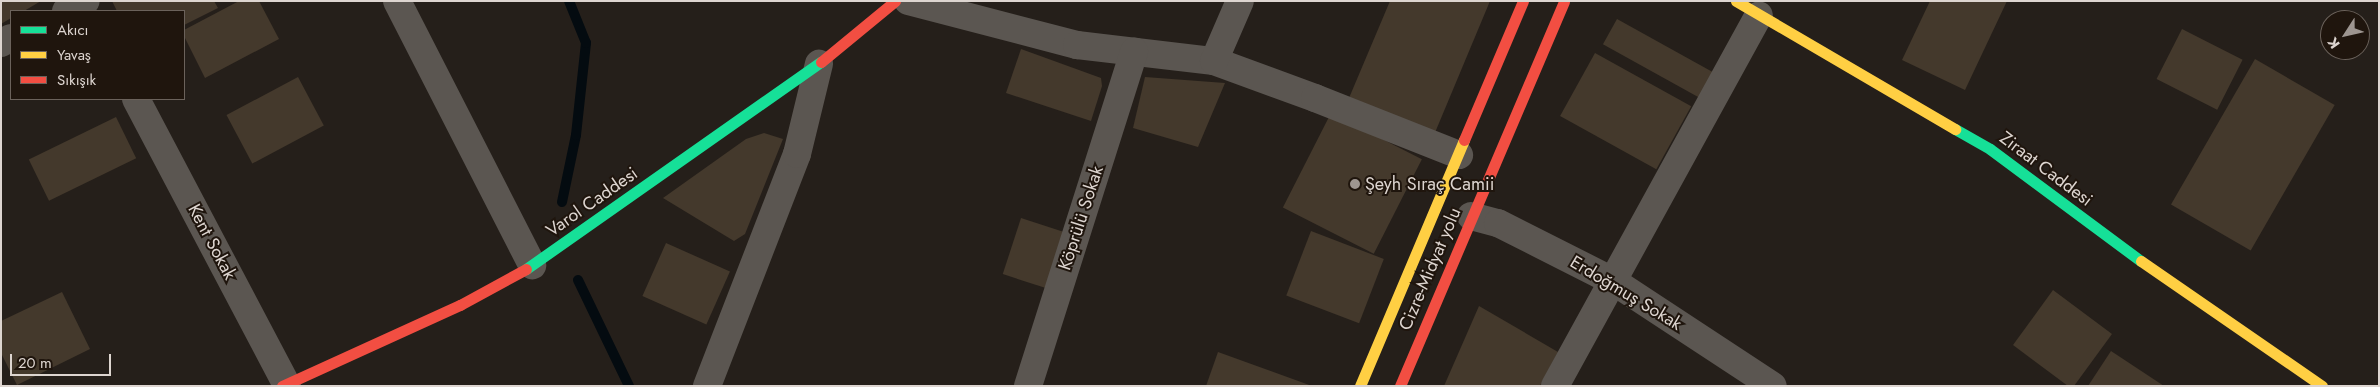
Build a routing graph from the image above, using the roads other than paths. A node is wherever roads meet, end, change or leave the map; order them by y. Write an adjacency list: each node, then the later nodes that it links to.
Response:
1 (85, 1): 9 (street)
2 (398, 1): 17 (street)
3 (895, 1): 13 (main road, Varol Caddesi)
4 (908, 1): 11 (street)
5 (1240, 1): 12 (street)
6 (1523, 1): 15 (main road, Cizre-Midyat yolu)
7 (1564, 1): 16 (main road, Cizre-Midyat yolu)
8 (1736, 1): 10 (main road, Ziraat Caddesi)
9 (68, 10)
10 (1759, 15): 18 (street); 26 (main road, Ziraat Caddesi)
11 (1134, 51): 12 (street); 21 (street, Köprülü Sokak)
12 (1214, 61): 15 (street)
13 (819, 64): 17 (main road, Varol Caddesi); 20 (street)
14 (137, 100): 19 (street, Kent Sokak)
15 (1459, 155): 22 (main road, Cizre-Midyat yolu)
16 (1471, 216): 18 (street, Erdoğmuş Sokak); 23 (main road, Cizre-Midyat yolu)
17 (532, 265): 19 (main road, Varol Caddesi)
18 (1612, 281): 24 (street); 25 (street, Erdoğmuş Sokak)
19 (285, 385)
20 (707, 386)
21 (1028, 386)
22 (1360, 386)
23 (1400, 386)
24 (1556, 386)
25 (1773, 386)
26 (2322, 386)

